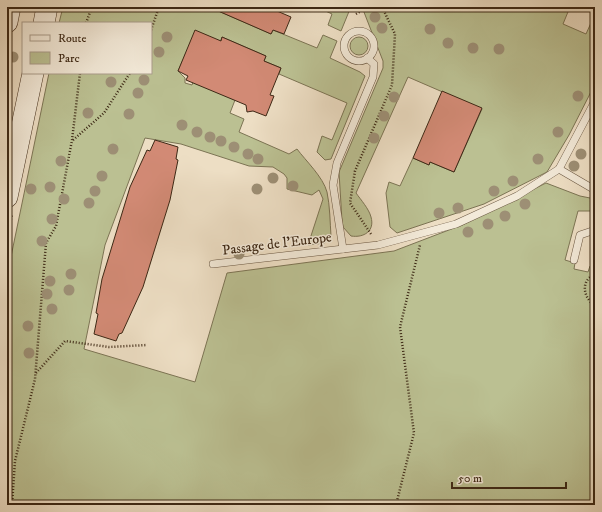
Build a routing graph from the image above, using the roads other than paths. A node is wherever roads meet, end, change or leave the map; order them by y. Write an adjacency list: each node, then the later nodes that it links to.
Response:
1 (10, 7): 3 (main road)
2 (47, 7): 4 (main road)
3 (7, 22)
4 (44, 22)
5 (368, 58): 5 (lane); 12 (lane, Passage de l'Europe)
6 (33, 74): 10 (main road)
7 (595, 100): 8 (lane, Passage de l'Europe)
8 (559, 169): 9 (lane); 12 (lane, Passage de l'Europe)
9 (595, 190)
10 (7, 197)
11 (595, 230): 13 (lane)
12 (343, 249): 14 (lane, Passage de l'Europe)
13 (574, 260)
14 (213, 264)

